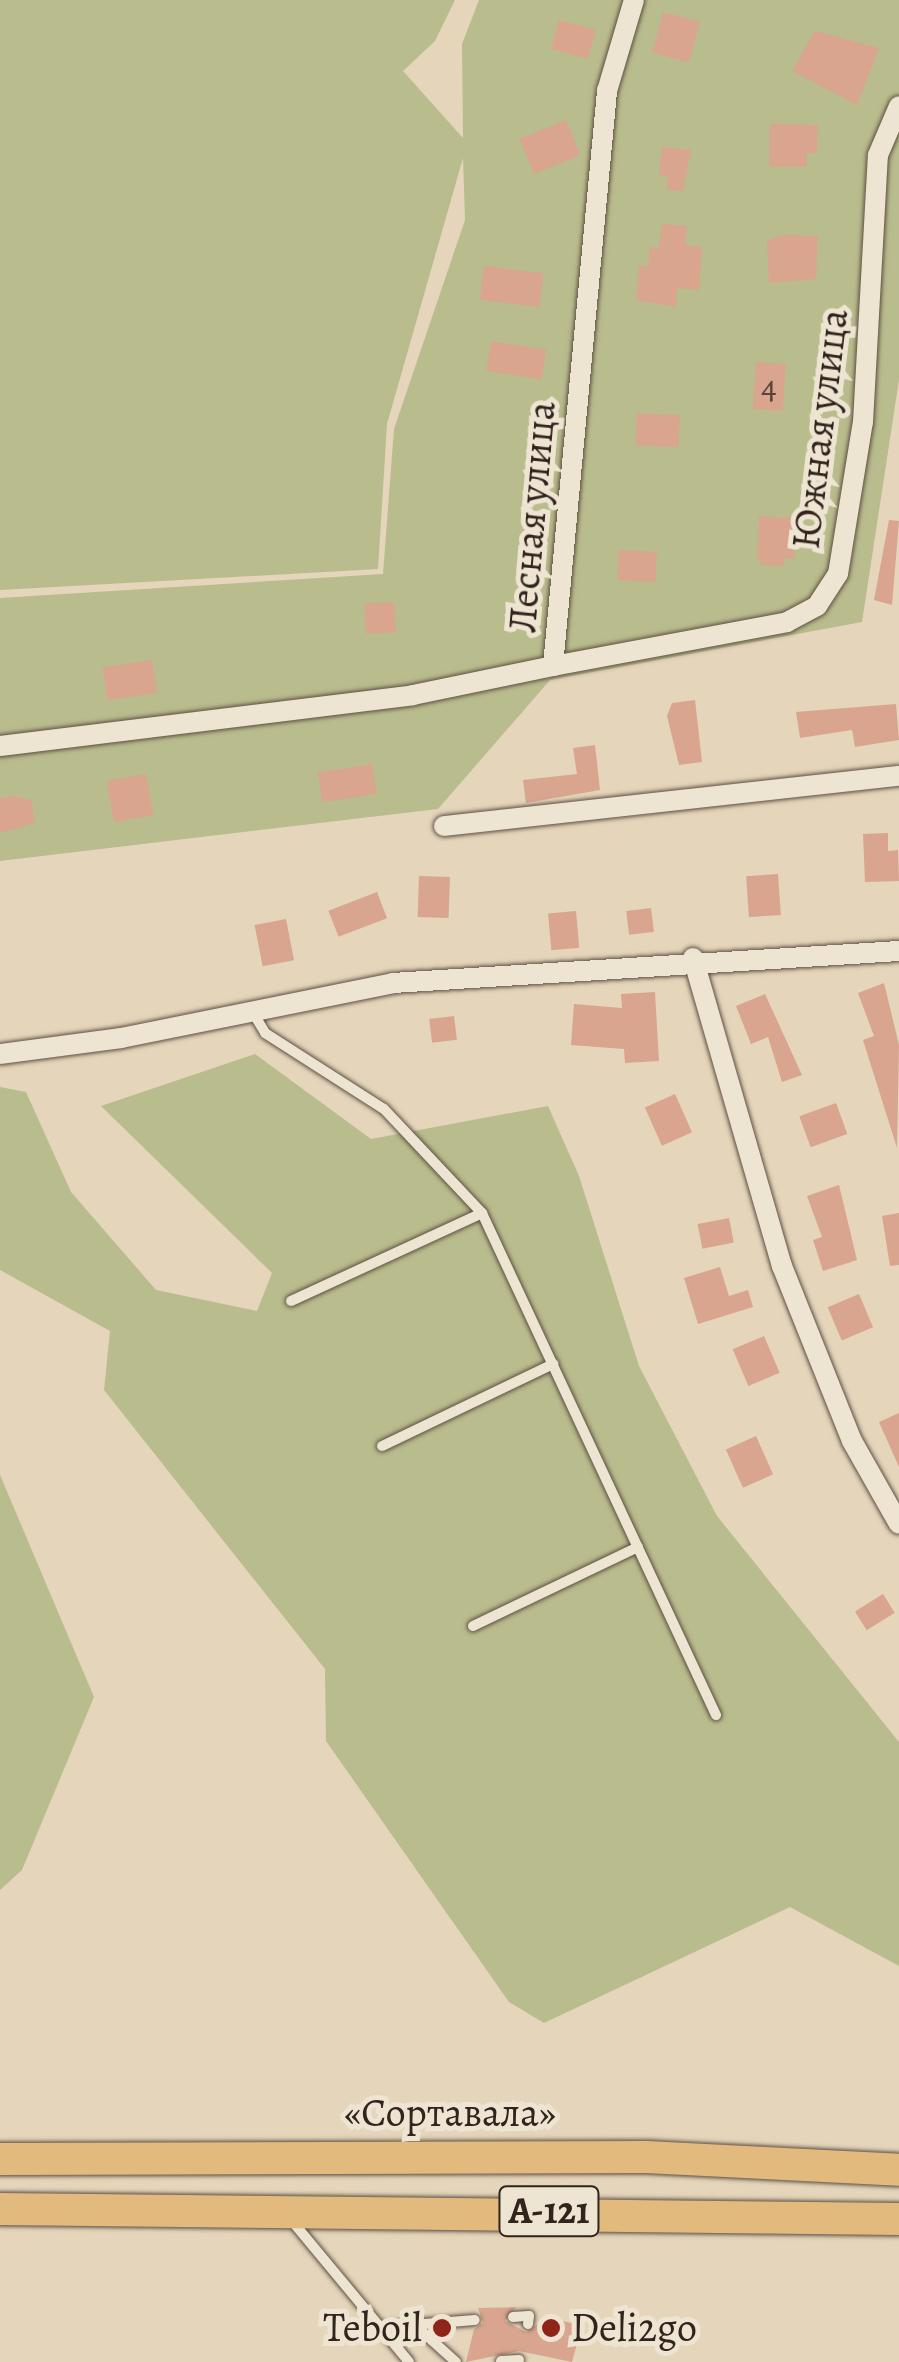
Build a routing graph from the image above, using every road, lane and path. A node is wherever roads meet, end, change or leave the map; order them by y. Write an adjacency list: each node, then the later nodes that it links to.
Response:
1 (634, 0): 3 (street, Лесная улица)
2 (899, 106): 3 (street, Южная улица)
3 (553, 666): 4 (street, Лесная улица)
4 (0, 746)
5 (899, 776): 6 (street)
6 (444, 826)
7 (899, 951): 8 (street)
8 (693, 958): 9 (street); 15 (street)
9 (252, 1012): 10 (street); 11 (lane)
10 (0, 1054)
11 (482, 1212): 12 (lane); 13 (lane)
12 (290, 1301)
13 (553, 1364): 14 (lane); 16 (lane)
14 (382, 1446)
15 (899, 1524)
16 (638, 1547): 17 (lane); 18 (lane)
17 (473, 1626)
18 (716, 1715)
19 (0, 2160): 20 (highway, «Сортавала» / А-121)
20 (899, 2170)
21 (282, 2208): 22 (highway, А-121); 23 (highway, А-121); 28 (lane)
22 (0, 2209)
23 (899, 2219)
24 (513, 2317): 26 (lane)
25 (476, 2320): 27 (lane)
26 (528, 2324)
27 (415, 2325): 28 (lane); 32 (lane)
28 (375, 2328): 31 (lane)
29 (519, 2358): 30 (lane)
30 (501, 2361)
31 (410, 2362)
32 (456, 2362)

